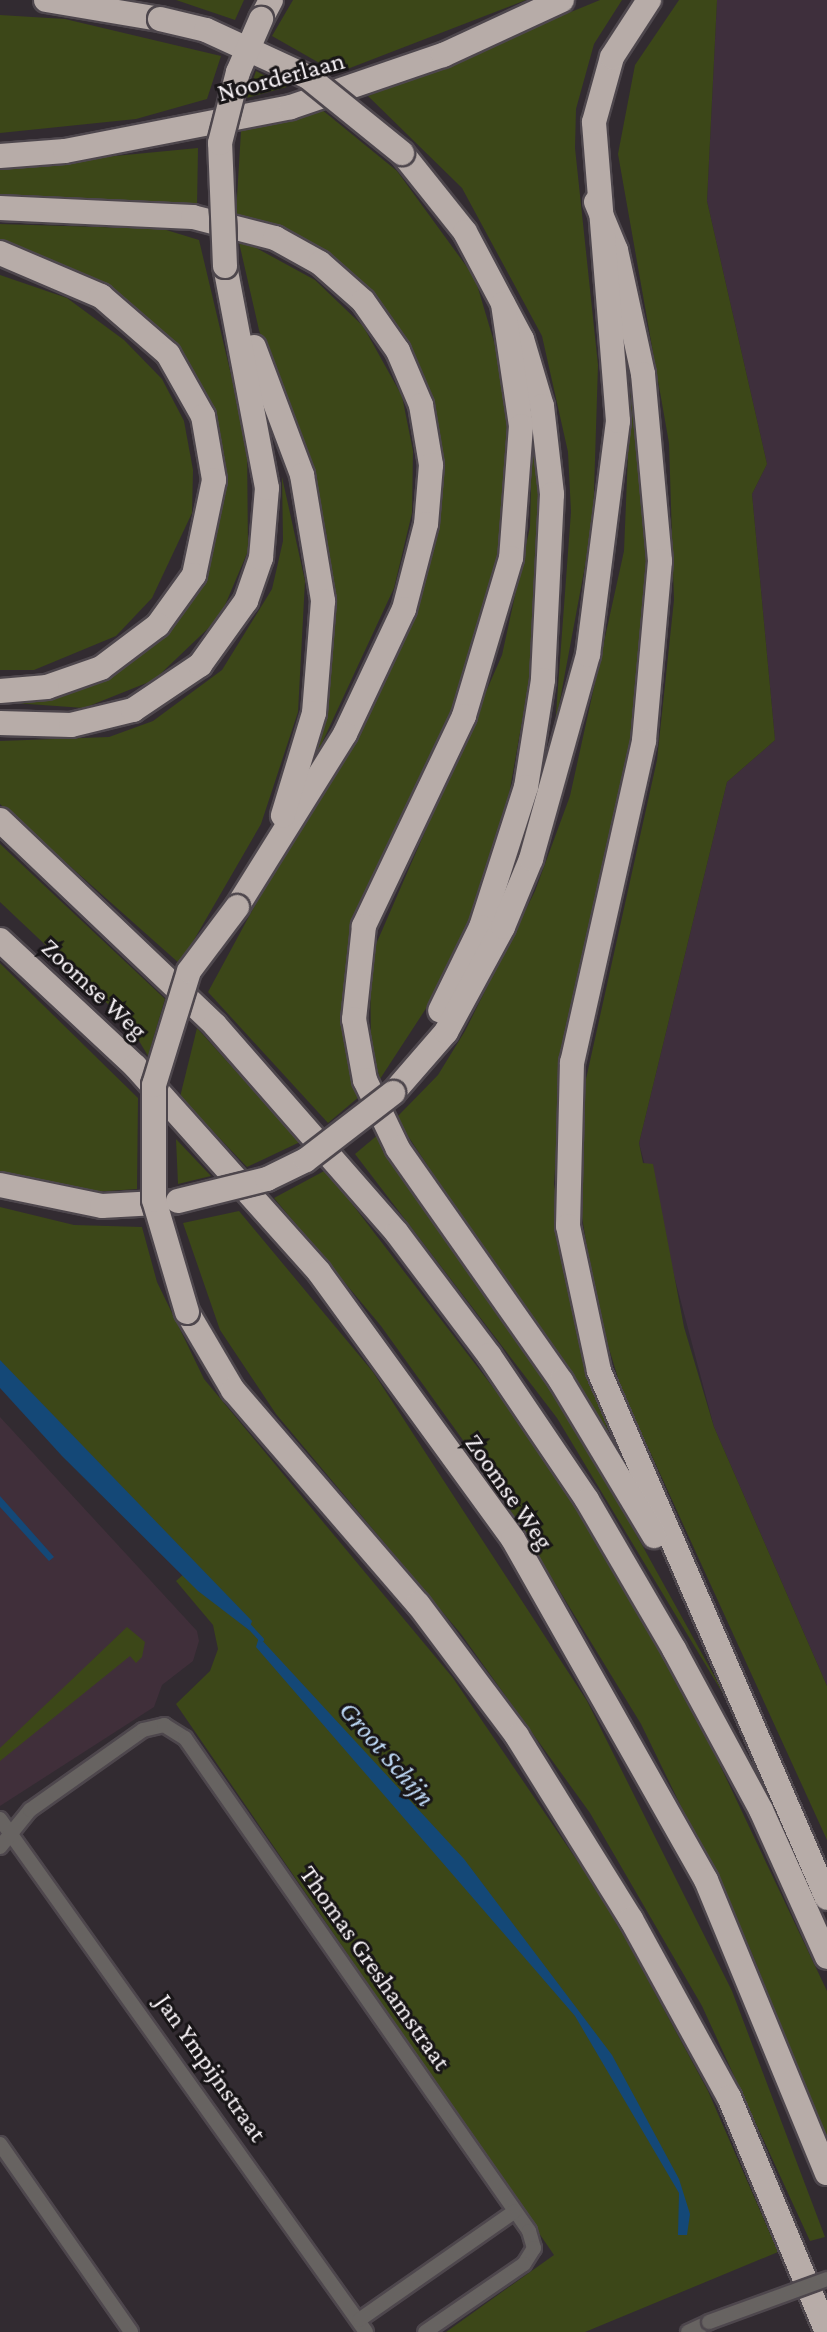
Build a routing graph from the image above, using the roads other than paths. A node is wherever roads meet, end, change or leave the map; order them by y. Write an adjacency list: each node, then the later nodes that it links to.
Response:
1 (46, 0): 10 (highway, bridge)
2 (562, 0): 5 (highway, Noorderlaan)
3 (649, 0): 6 (highway)
4 (266, 9): 9 (highway, bridge)
5 (0, 156)
6 (596, 202): 16 (highway); 18 (highway)
7 (0, 208): 14 (highway)
8 (0, 253): 11 (highway)
9 (225, 266): 12 (highway); 14 (highway)
10 (503, 304): 16 (highway); 18 (highway)
11 (0, 691)
12 (0, 723)
13 (0, 820): 22 (highway)
14 (272, 847): 31 (highway, bridge)
15 (0, 940): 24 (highway, Zoomse Weg)
16 (439, 1029): 17 (highway, bridge)
17 (0, 1185)
18 (719, 1649): 21 (highway)
19 (0, 1819): 20 (street)
20 (4, 1842): 25 (street, Thomas Greshamstraat); 27 (street, Jan Ympijnstraat)
21 (827, 1898)
22 (827, 1957)
23 (0, 2144): 28 (street)
24 (827, 2173)
25 (515, 2211): 27 (street); 29 (street, Thomas Greshamstraat)
26 (827, 2279): 30 (street, bridge)
27 (362, 2326)
28 (131, 2332)
29 (425, 2332)
30 (688, 2332)
31 (827, 2332)

